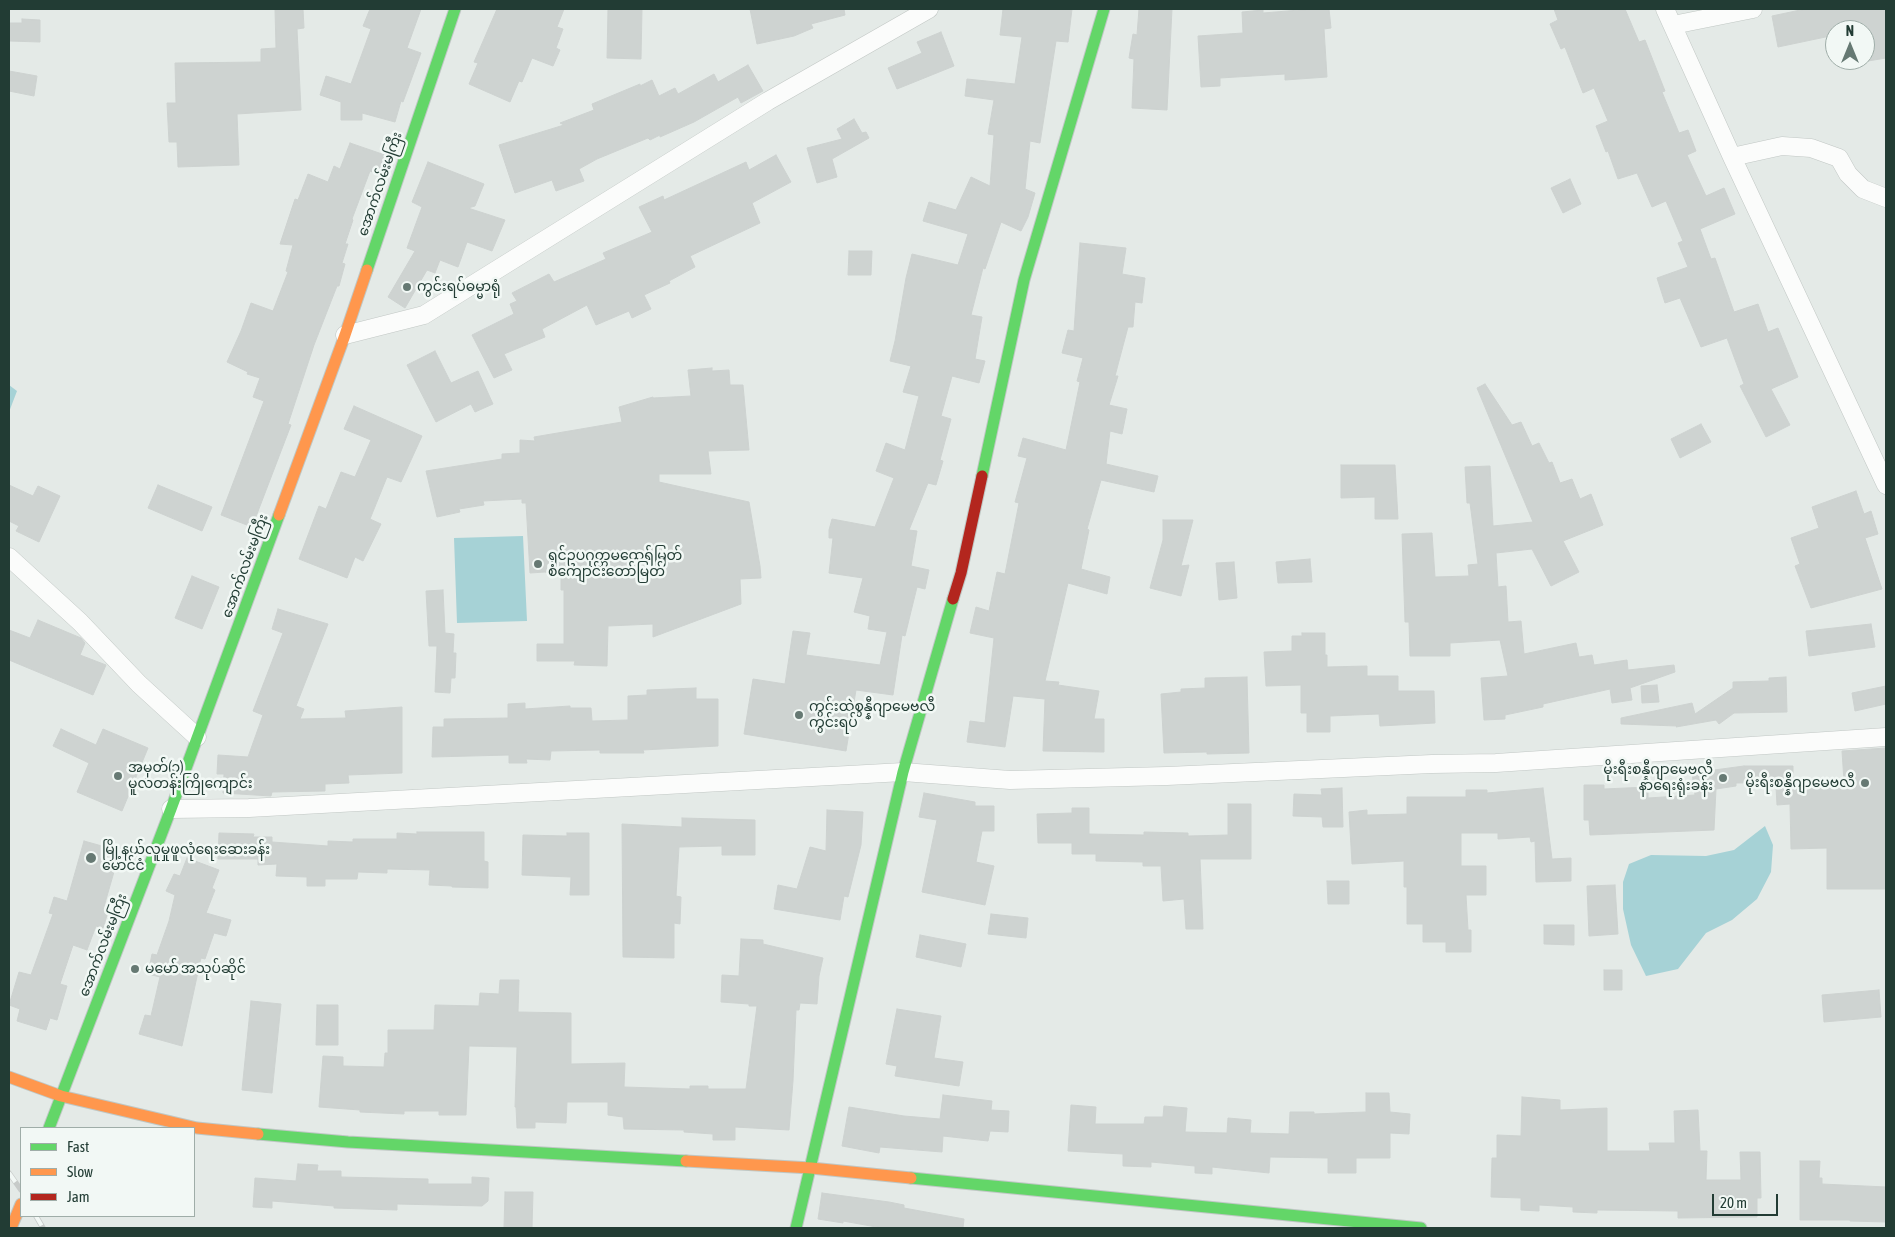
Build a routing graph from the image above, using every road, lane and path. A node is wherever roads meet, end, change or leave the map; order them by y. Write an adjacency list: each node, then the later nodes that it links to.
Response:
1 (455, 9): 9 (main road, အောက်လမ်းမကြီး)
2 (929, 9): 9 (street)
3 (1104, 9): 14 (main road)
4 (1665, 9): 6 (street)
5 (1753, 9): 6 (street)
6 (1673, 25): 7 (street)
7 (1732, 157): 8 (street); 10 (street)
8 (1886, 198)
9 (345, 335): 12 (main road, အောက်လမ်းမကြီး)
10 (1886, 485)
11 (9, 557): 12 (street)
12 (198, 737): 15 (main road, အောက်လမ်းမကြီး)
13 (1886, 737): 14 (street)
14 (903, 772): 15 (street); 21 (main road)
15 (171, 809): 17 (main road, အောက်လမ်းမကြီး)
16 (9, 1077): 17 (main road)
17 (61, 1096): 18 (main road, အောက်လမ်းမကြီး); 19 (main road)
18 (50, 1127)
19 (193, 1127)
20 (195, 1128): 21 (main road)
21 (810, 1168): 24 (main road); 25 (main road)
22 (20, 1206): 23 (main road)
23 (11, 1228)
24 (796, 1228)
25 (1421, 1228)

